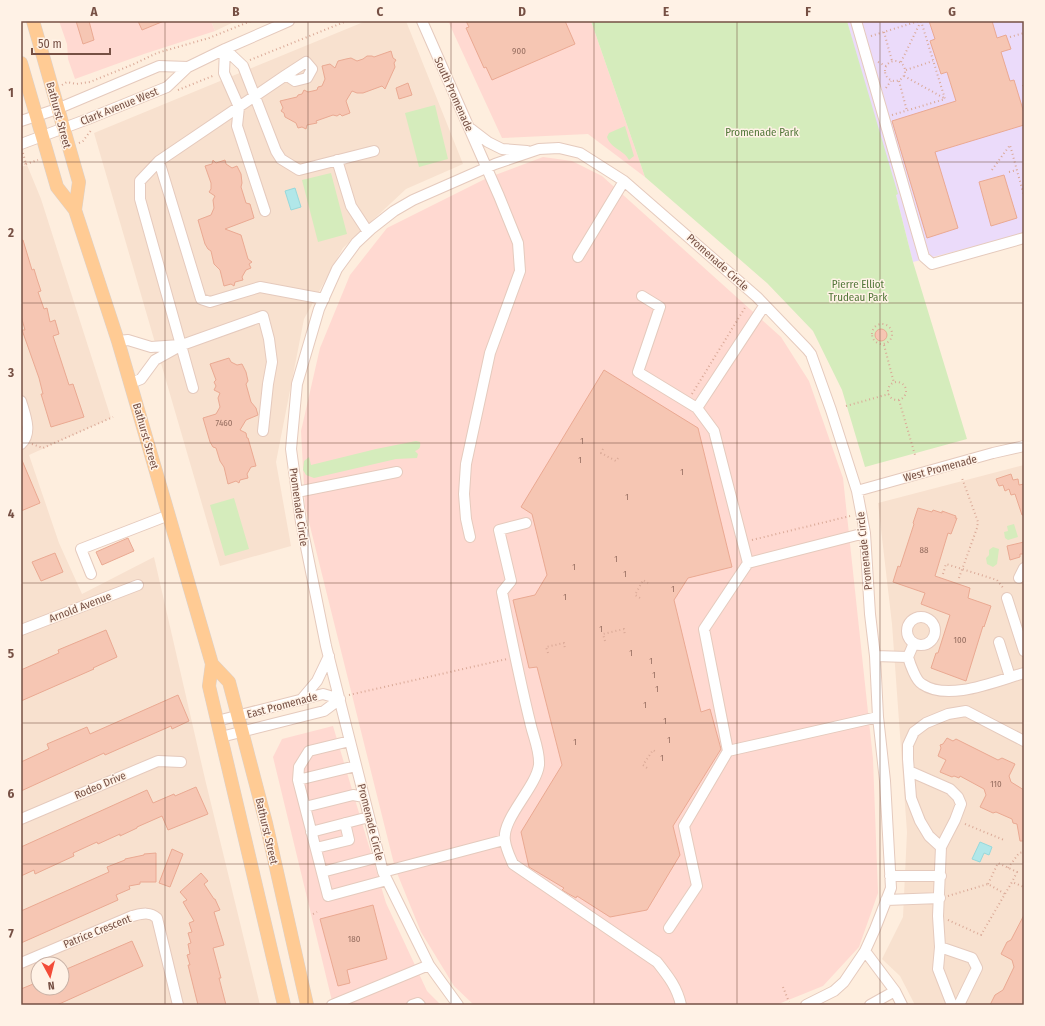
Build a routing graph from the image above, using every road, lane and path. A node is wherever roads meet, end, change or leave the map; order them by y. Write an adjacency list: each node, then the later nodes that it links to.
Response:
1 (33, 21): 29 (main road, Bathurst Street)
2 (251, 21): 23 (path)
3 (289, 21): 12 (street, Clark Avenue West)
4 (347, 21): 13 (path)
5 (422, 21): 36 (street, South Promenade)
6 (856, 21): 57 (street)
7 (920, 21): 8 (path); 14 (path); 16 (path)
8 (884, 32): 10 (path); 15 (path)
9 (1024, 33): 11 (path)
10 (869, 36)
11 (1010, 37)
12 (225, 49): 18 (street, Clark Avenue West); 26 (street); 28 (street)
13 (247, 61)
14 (934, 61): 19 (path); 27 (path)
15 (892, 62): 16 (path); 22 (path)
16 (901, 62): 19 (path)
17 (21, 63): 31 (main road, Bathurst Street)
18 (188, 67): 29 (street, Clark Avenue West); 34 (street, Clark Avenue West)
19 (906, 70): 21 (path)
20 (286, 75): 26 (street)
21 (904, 76): 22 (path); 27 (path)
22 (899, 81): 30 (path)
23 (67, 82)
24 (1023, 85): 25 (path)
25 (1024, 89)
26 (256, 96): 28 (street); 43 (street)
27 (945, 99): 30 (path)
28 (239, 106): 45 (street); 55 (street)
29 (57, 109): 31 (street, Clark Avenue West); 34 (main road, Bathurst Street)
30 (907, 111): 32 (path)
31 (36, 116): 33 (street, Clark Avenue West); 37 (main road, Bathurst Street)
32 (885, 117)
33 (21, 121)
34 (63, 128): 37 (street, Clark Avenue West); 54 (main road, Bathurst Street)
35 (91, 129): 38 (path)
36 (470, 129): 41 (street, Promenade Circle); 48 (street, South Promenade)
37 (41, 136): 39 (street, Clark Avenue West); 54 (main road, Bathurst Street)
38 (82, 141)
39 (21, 144)
40 (374, 151): 43 (street)
41 (533, 151): 48 (street, Promenade Circle); 52 (street, Promenade Circle)
42 (24, 156): 47 (path)
43 (337, 160): 56 (street)
44 (34, 161): 47 (path)
45 (159, 161): 60 (street); 64 (street)
46 (21, 162): 47 (path)
47 (26, 164)
48 (486, 167): 56 (street, Promenade Circle); 91 (street, South Promenade)
49 (992, 170): 50 (path)
50 (1017, 170): 51 (path); 53 (path)
51 (1009, 172)
52 (624, 181): 58 (street); 62 (street, Promenade Circle)
53 (1024, 196)
54 (75, 210): 63 (main road, Bathurst Street)
55 (265, 211)
56 (368, 232): 60 (street, Promenade Circle)
57 (1024, 238)
58 (578, 257)
59 (642, 296): 74 (street)
60 (324, 300): 86 (street, Promenade Circle)
61 (746, 306): 70 (path)
62 (764, 306): 74 (street); 85 (street, Promenade Circle)
63 (118, 341): 64 (street); 66 (main road, Bathurst Street)
64 (182, 345): 66 (street); 68 (street); 76 (street)
65 (884, 345): 65 (path); 67 (path)
66 (131, 383): 87 (main road, Bathurst Street)
67 (894, 383): 69 (path); 71 (path)
68 (193, 388)
69 (889, 394): 71 (path); 73 (path)
70 (690, 398)
71 (899, 400): 81 (path)
72 (21, 401): 77 (street)
73 (846, 406)
74 (697, 408): 93 (street)
75 (113, 417): 79 (path)
76 (263, 432)
77 (21, 444)
78 (1024, 446): 85 (street, West Promenade)
79 (43, 448)
80 (603, 449): 82 (path)
81 (914, 455)
82 (619, 457)
83 (397, 472): 86 (street)
84 (962, 478): 95 (path)
85 (857, 491): 90 (street, Promenade Circle)
86 (297, 492): 112 (street, Promenade Circle)
87 (169, 515): 96 (street); 116 (main road, Bathurst Street)
88 (850, 516): 92 (path)
89 (526, 523): 114 (street)
90 (865, 533): 93 (street); 113 (street, Promenade Circle)
91 (470, 537)
92 (750, 541)
93 (748, 562): 128 (street)
94 (1024, 568): 99 (street)
95 (962, 570): 97 (path); 98 (path); 103 (path)
96 (91, 574)
97 (943, 574)
98 (959, 578)
99 (1019, 578)
100 (648, 583): 102 (path)
101 (138, 585): 104 (street, Arnold Avenue)
102 (640, 598)
103 (1007, 598): 110 (street)
104 (21, 630)
105 (625, 636): 106 (path)
106 (605, 641)
107 (999, 642): 118 (street)
108 (914, 643): 115 (street)
109 (565, 650): 111 (path)
110 (1024, 651)
111 (548, 653)
112 (329, 656): 119 (street, Promenade Circle); 120 (street)
113 (875, 656): 115 (street); 122 (street, Promenade Circle)
114 (516, 657): 119 (path); 142 (street)
115 (908, 657): 118 (street)
116 (212, 664): 121 (main road, Bathurst Street); 123 (main road, Bathurst Street)
117 (1024, 673): 118 (street)
118 (1010, 677)
119 (340, 699): 120 (street, East Promenade); 124 (street, East Promenade); 126 (street, Promenade Circle)
120 (301, 700): 121 (street, East Promenade)
121 (238, 716): 123 (street, East Promenade); 124 (main road, Bathurst Street)
122 (878, 717): 128 (street); 151 (street, Promenade Circle)
123 (217, 721): 125 (main road, Bathurst Street)
124 (242, 731): 125 (street, East Promenade); 172 (main road, Bathurst Street)
125 (221, 737): 171 (main road, Bathurst Street)
126 (350, 741): 131 (street, Promenade Circle); 134 (street)
127 (1024, 741): 133 (street)
128 (728, 751): 162 (street)
129 (656, 752): 132 (path)
130 (181, 762): 138 (street, Rodeo Drive)
131 (356, 766): 134 (street); 135 (street, Promenade Circle)
132 (647, 768)
133 (909, 771): 139 (street); 144 (street)
134 (298, 780): 136 (street)
135 (364, 797): 136 (street); 137 (street, Promenade Circle)
136 (305, 807): 141 (street)
137 (369, 817): 140 (street); 147 (street, Promenade Circle)
138 (21, 818)
139 (955, 820): 143 (path); 144 (street)
140 (344, 823): 141 (street); 145 (street)
141 (311, 832): 145 (street)
142 (504, 840): 150 (street); 177 (street)
143 (1004, 840)
144 (942, 847): 152 (street)
145 (316, 848): 149 (street)
146 (1024, 852): 148 (path)
147 (379, 857): 149 (street); 150 (street, Promenade Circle)
148 (1008, 868): 153 (path); 154 (path)
149 (322, 872): 150 (street)
150 (385, 876): 166 (street, Promenade Circle)
151 (890, 876): 152 (street); 158 (street, Promenade Circle)
152 (941, 876): 157 (street)
153 (1012, 882): 155 (path); 156 (path)
154 (988, 884): 156 (path); 157 (path)
155 (1024, 887)
156 (1005, 894): 161 (path)
157 (940, 898): 158 (street); 161 (street)
158 (886, 900): 164 (street, Promenade Circle)
159 (317, 912): 160 (path)
160 (313, 914)
161 (938, 916): 163 (street)
162 (669, 928)
163 (940, 947): 181 (street); 182 (street)
164 (864, 951): 168 (street); 178 (street, Promenade Circle)
165 (21, 963): 170 (street, Patrice Crescent)
166 (429, 965): 173 (street); 176 (street, Promenade Circle)
167 (783, 987): 169 (path)
168 (895, 991): 179 (street); 180 (street)
169 (789, 1002)
170 (178, 1005)
171 (284, 1005)
172 (307, 1005)
173 (332, 1005)
174 (412, 1005): 175 (street)
175 (420, 1005)
176 (458, 1005)
177 (681, 1005)
178 (806, 1005)
179 (870, 1005)
180 (902, 1005)
181 (952, 1005)
182 (960, 1005)

